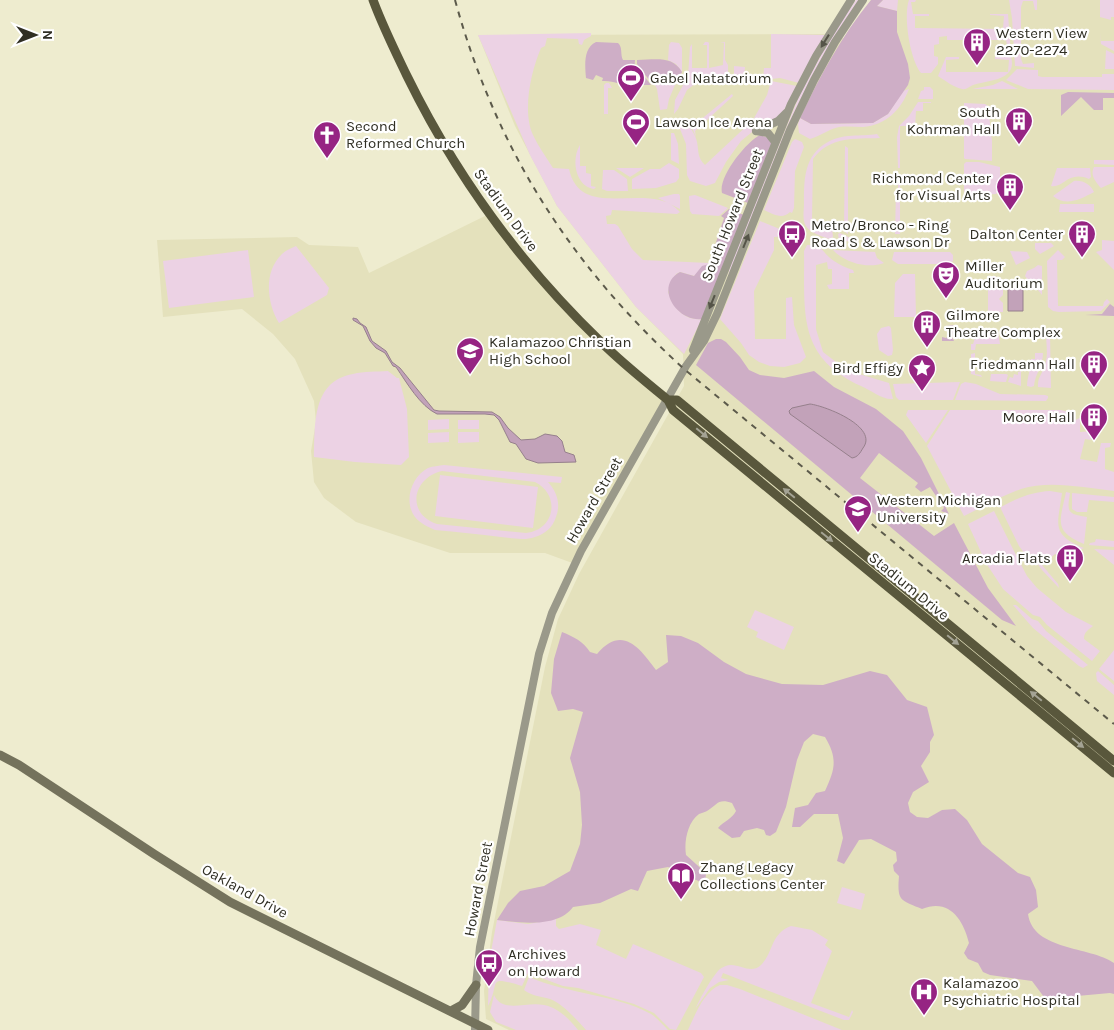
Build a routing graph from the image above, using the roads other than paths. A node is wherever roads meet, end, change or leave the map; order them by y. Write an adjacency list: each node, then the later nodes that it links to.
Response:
1 (373, 0): 7 (main road, Stadium Drive)
2 (851, 0): 4 (street, South Howard Street, one-way to 4)
3 (863, 0): 6 (street, Howard Street, one-way to 3)
4 (791, 104): 5 (street, South Howard Street); 5 (street)
5 (775, 142): 6 (street, South Howard Street, one-way to 6)
6 (688, 364): 7 (street, Howard Street)
7 (668, 400): 9 (main road, Stadium Drive, one-way to 7); 10 (main road, Stadium Drive, one-way to 10); 11 (street, Howard Street)
8 (0, 755): 12 (main road, Oakland Drive)
9 (1114, 761)
10 (1114, 773)
11 (476, 985): 12 (main road); 13 (street, Howard Street)
12 (450, 1011): 13 (main road, Oakland Drive)
13 (475, 1027): 14 (main road, Oakland Drive)
14 (488, 1030)

